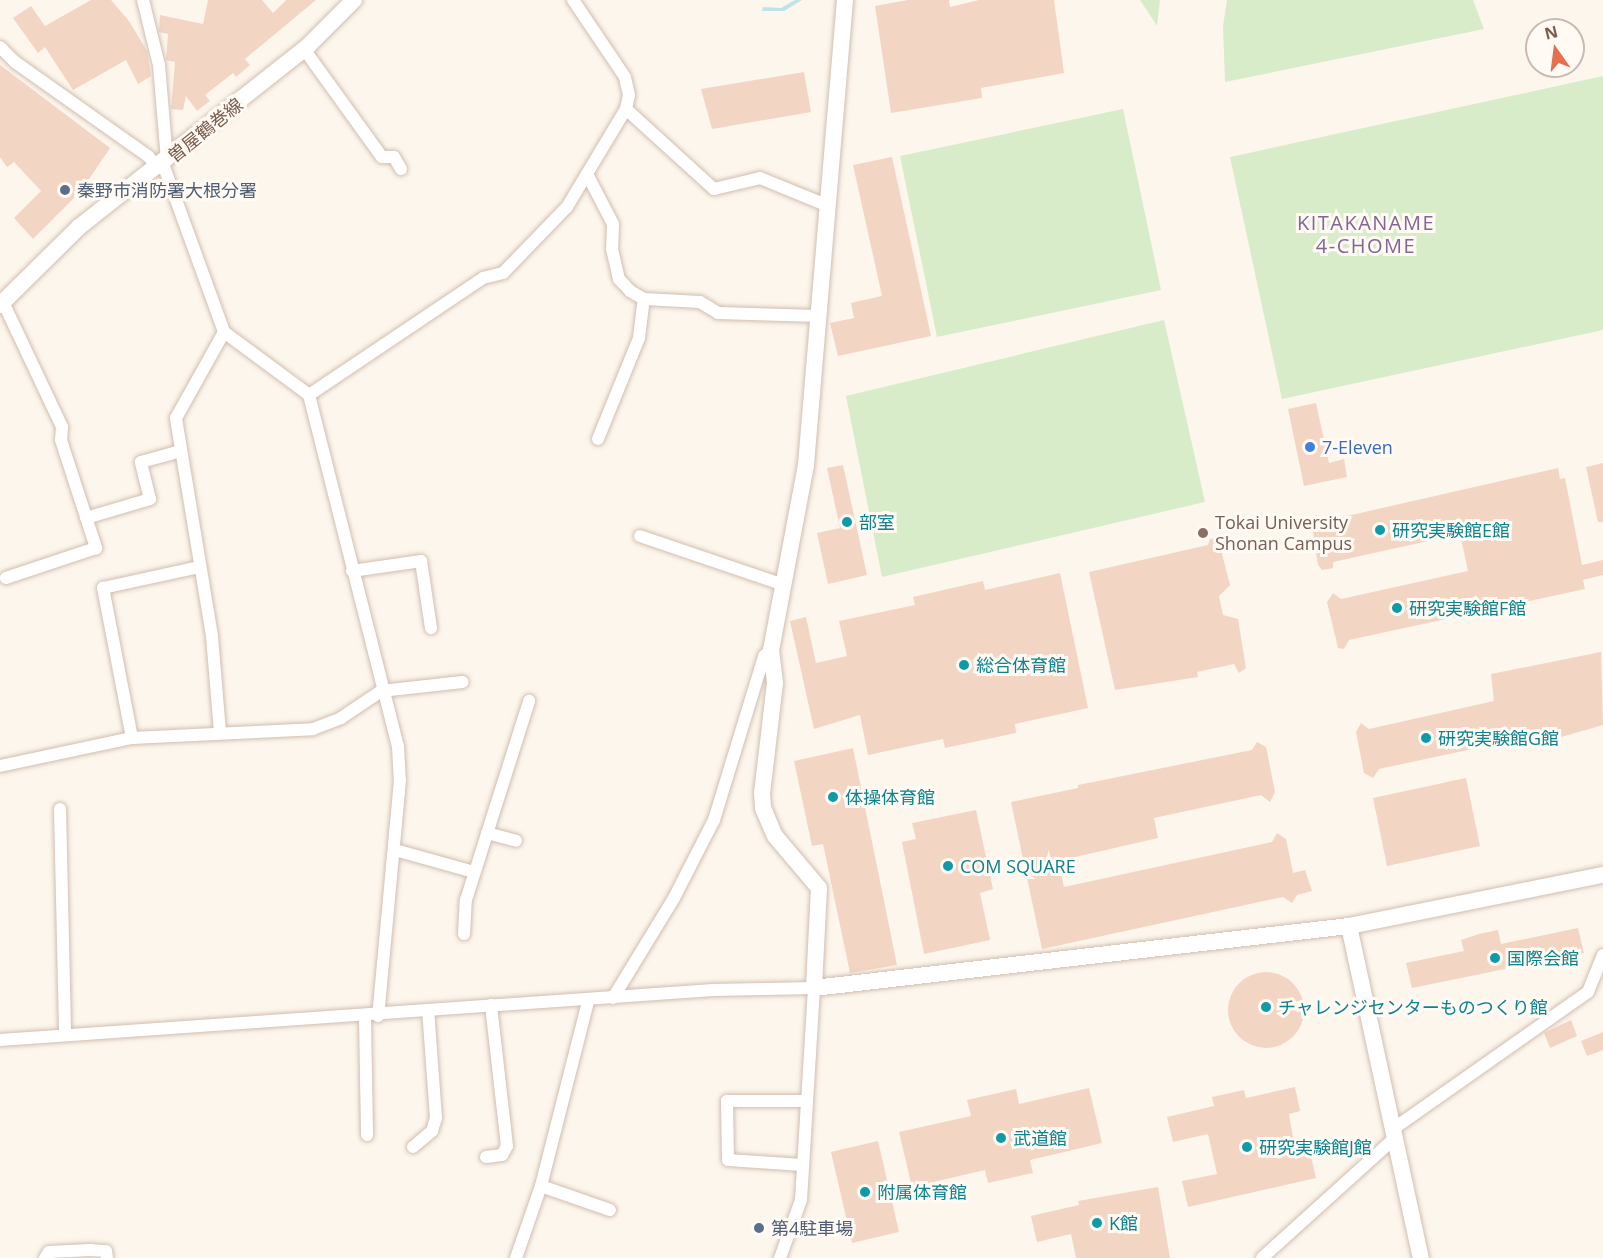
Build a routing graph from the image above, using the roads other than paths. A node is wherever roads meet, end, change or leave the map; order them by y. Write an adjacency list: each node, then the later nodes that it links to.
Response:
1 (143, 0): 8 (street)
2 (354, 0): 6 (street, 曽屋鶴巻線)
3 (573, 0): 7 (street)
4 (845, 0): 11 (street)
5 (0, 47): 8 (street)
6 (304, 49): 8 (street, 曽屋鶴巻線); 9 (street)
7 (626, 109): 10 (street); 11 (street)
8 (163, 164): 13 (street, 曽屋鶴巻線); 15 (street)
9 (401, 169)
10 (587, 174): 12 (street); 16 (street)
11 (826, 204): 14 (street)
12 (644, 299): 14 (street); 17 (street)
13 (1, 303): 19 (street)
14 (817, 316): 24 (street)
15 (224, 332): 16 (street); 18 (street)
16 (309, 395): 22 (street)
17 (598, 439)
18 (181, 451): 19 (street); 21 (street)
19 (86, 518): 23 (street)
20 (640, 536): 24 (street)
21 (199, 567): 30 (street); 31 (street)
22 (352, 571): 25 (street); 28 (street)
23 (6, 578)
24 (784, 585): 26 (street)
25 (431, 628)
26 (771, 650): 42 (street); 43 (street)
27 (463, 682): 28 (street)
28 (381, 691): 30 (street); 36 (street)
29 (529, 701): 34 (street)
30 (220, 732): 31 (street)
31 (132, 738): 32 (street)
32 (0, 766)
33 (60, 809): 49 (street)
34 (487, 833): 35 (street); 37 (street)
35 (516, 841)
36 (394, 850): 37 (street); 47 (street)
37 (474, 872): 40 (street)
38 (1603, 875): 39 (street)
39 (1349, 926): 42 (street); 52 (street)
40 (464, 934)
41 (1603, 955): 52 (street)
42 (814, 988): 43 (street); 51 (street)
43 (613, 998): 44 (street)
44 (588, 1001): 45 (street); 57 (street)
45 (492, 1005): 46 (street); 55 (street)
46 (428, 1010): 47 (street); 54 (street)
47 (378, 1016): 48 (street)
48 (365, 1017): 49 (street); 53 (street)
49 (65, 1033): 50 (street)
50 (0, 1040)
51 (805, 1101): 56 (street); 56 (street)
52 (1394, 1134): 63 (street); 64 (street)
53 (367, 1135)
54 (413, 1147)
55 (486, 1157)
56 (802, 1166): 62 (street)
57 (540, 1186): 58 (street); 61 (street)
58 (610, 1210)
59 (45, 1258): 60 (street)
60 (107, 1258)
61 (516, 1258)
62 (780, 1258)
63 (1262, 1258)
64 (1421, 1258)

